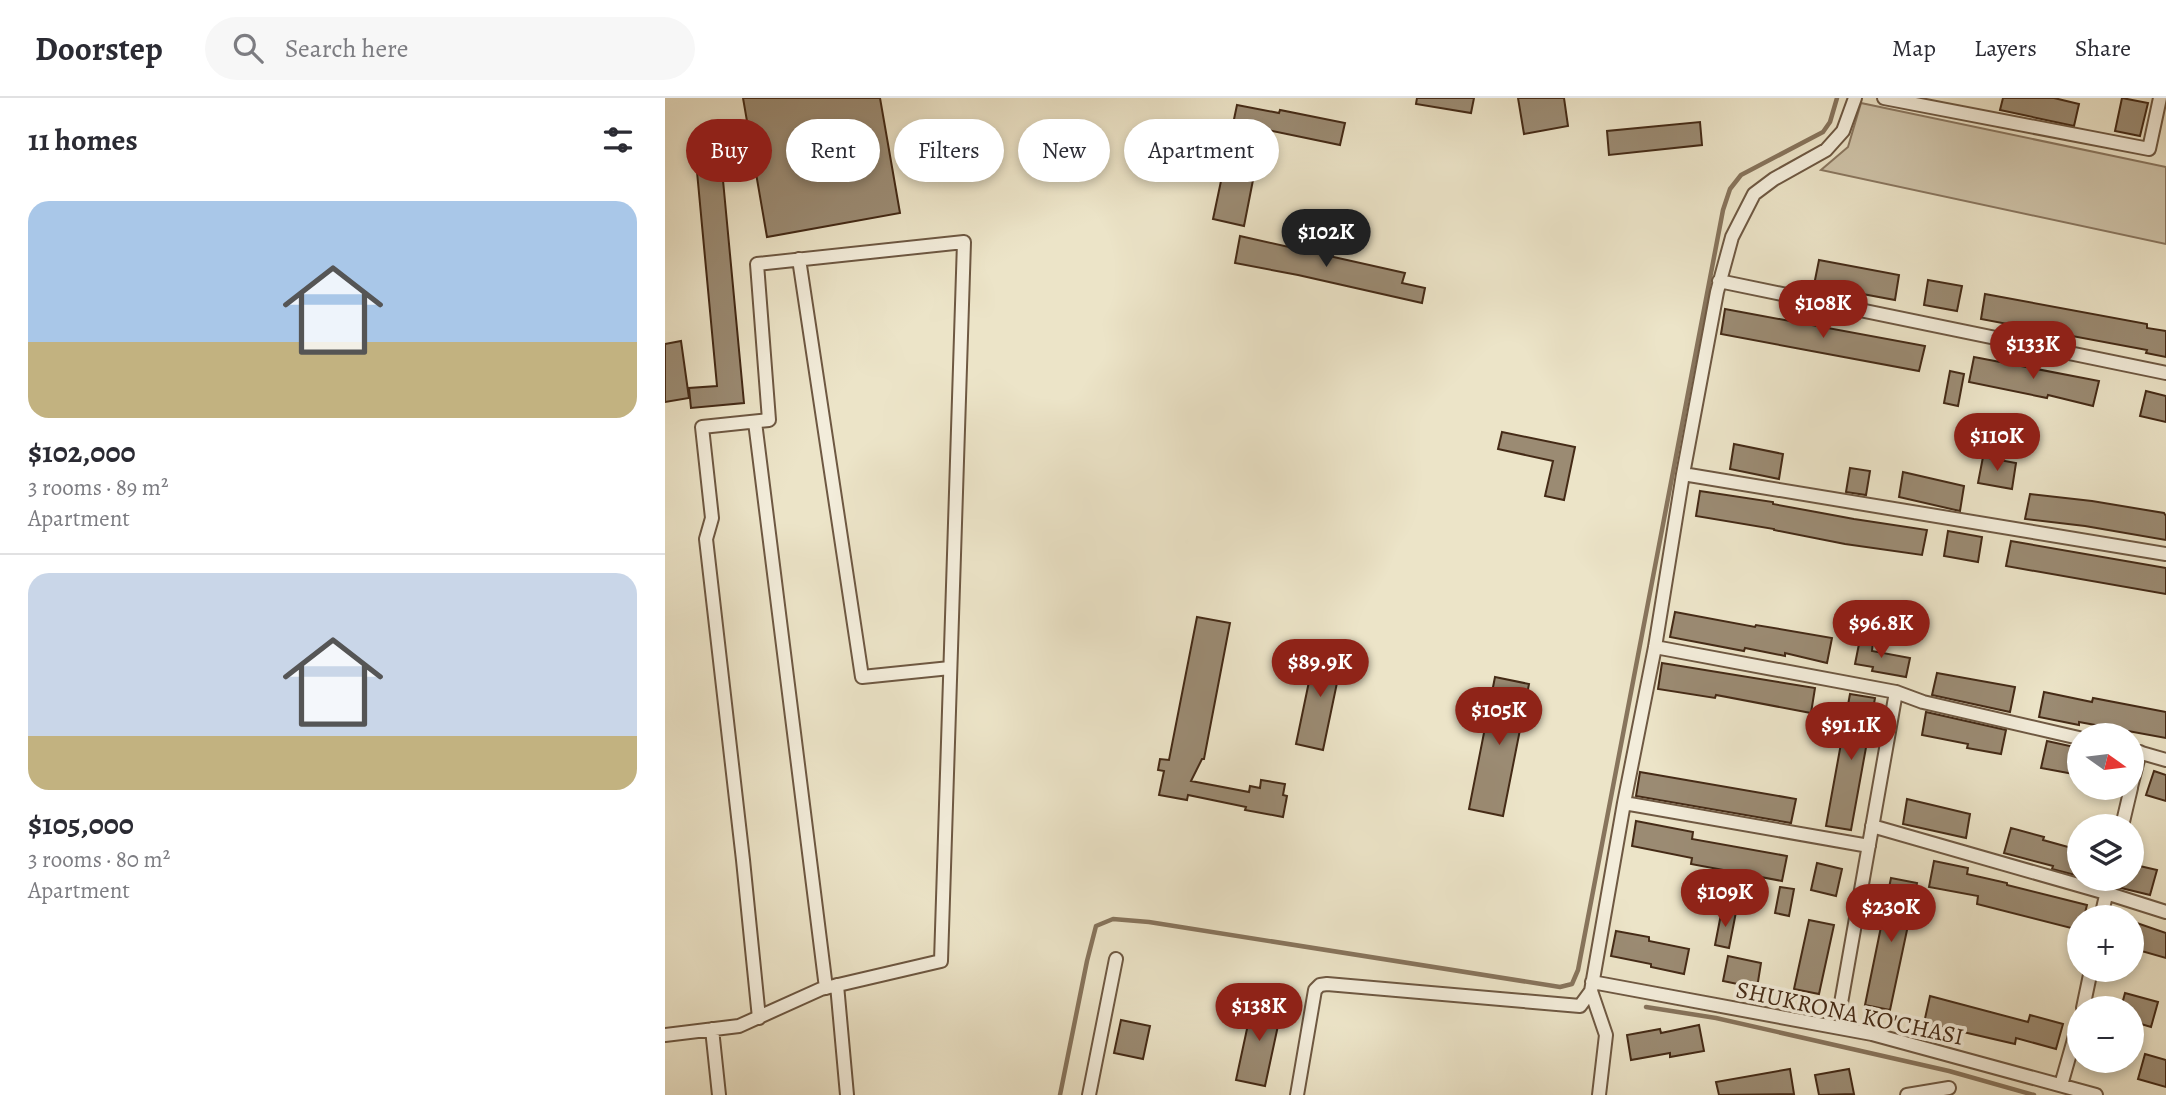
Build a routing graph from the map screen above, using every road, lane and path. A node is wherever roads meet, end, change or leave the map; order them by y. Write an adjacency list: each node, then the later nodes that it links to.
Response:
1 (1855, 98): 5 (street)
2 (1884, 98): 3 (street)
3 (2162, 100)
4 (799, 258): 7 (street); 11 (street); 11 (street)
5 (1720, 281): 6 (street); 8 (street)
6 (2166, 373)
7 (755, 422): 23 (street); 26 (street)
8 (1683, 474): 9 (street); 10 (street)
9 (2166, 554)
10 (1655, 647): 12 (street); 16 (street)
11 (950, 668): 23 (street)
12 (1896, 692): 13 (street); 17 (street)
13 (2067, 735)
14 (2144, 753): 15 (street)
15 (2166, 760)
16 (1624, 803): 18 (street); 24 (street)
17 (1872, 826): 18 (street); 19 (street)
18 (1869, 846): 25 (street)
19 (2106, 892): 20 (street); 21 (street)
20 (2103, 905)
21 (2166, 912)
22 (1116, 959): 34 (street)
23 (831, 986): 26 (street); 33 (street)
24 (1592, 986): 30 (street, SHUKRONA KO'CHASI); 35 (street); 36 (street)
25 (1841, 1003)
26 (759, 1018): 27 (street)
27 (712, 1029): 28 (street); 32 (street)
28 (665, 1035)
29 (2067, 1064): 30 (street)
30 (2061, 1085): 38 (street, SHUKRONA KO'CHASI)
31 (1949, 1088): 37 (street)
32 (719, 1095)
33 (847, 1095)
34 (1089, 1095)
35 (1297, 1095)
36 (1599, 1095)
37 (1907, 1095)
38 (2096, 1095)

